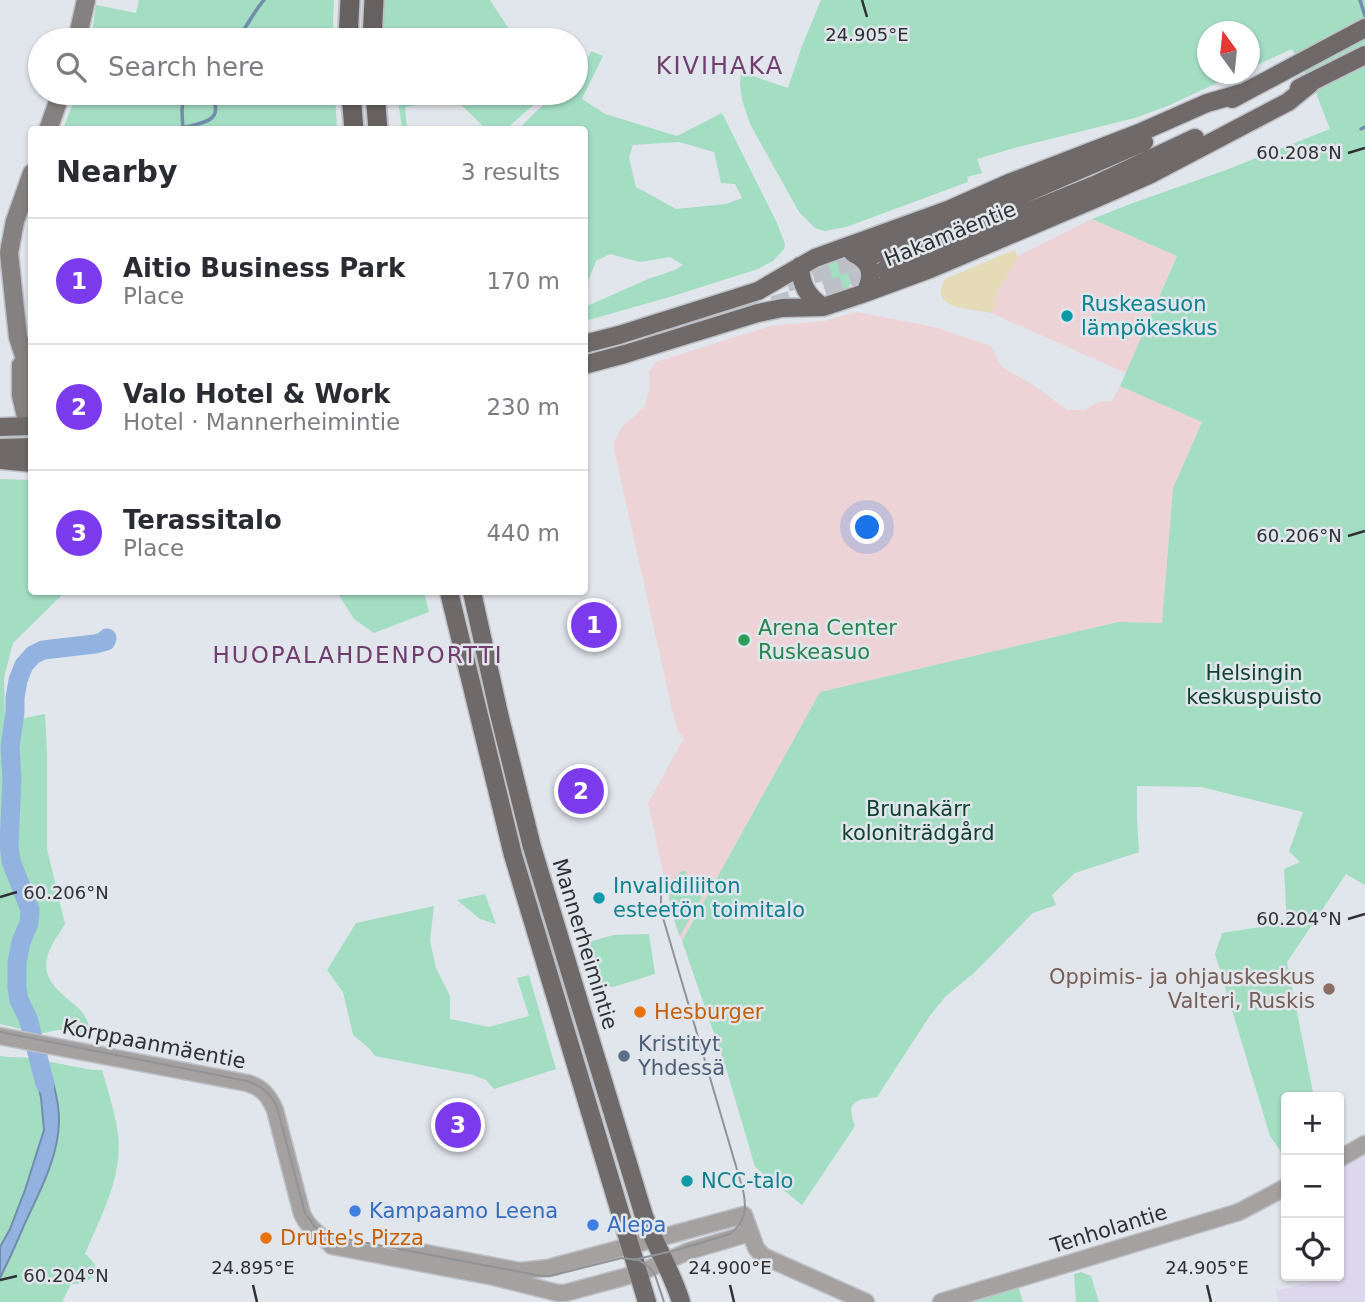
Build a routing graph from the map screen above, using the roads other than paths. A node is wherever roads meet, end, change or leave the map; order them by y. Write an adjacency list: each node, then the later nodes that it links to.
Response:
1 (86, 0): 4 (main road)
2 (350, 0): 5 (highway)
3 (374, 0): 6 (highway)
4 (80, 28)
5 (349, 28)
6 (373, 28)
7 (1365, 28): 9 (main road, Hakamäentie)
8 (1365, 55): 20 (main road, Hakamäentie)
9 (1242, 93): 17 (main road, Hakamäentie); 18 (main road, Hakamäentie)
10 (57, 105): 13 (main road)
11 (352, 105): 14 (highway)
12 (376, 105): 15 (highway)
13 (49, 126)
14 (354, 126)
15 (378, 126)
16 (28, 184): 25 (main road)
17 (838, 250): 18 (main road); 19 (main road, Hakamäentie)
18 (868, 260): 20 (main road); 21 (main road)
19 (800, 266): 22 (main road); 23 (main road, Hakamäentie)
20 (887, 277): 21 (main road, Hakamäentie)
21 (865, 293): 22 (main road, Hakamäentie)
22 (823, 307): 26 (main road, Hakamäentie)
23 (619, 335): 24 (main road, Hakamäentie); 26 (main road)
24 (588, 343)
25 (22, 351): 28 (main road); 29 (main road)
26 (625, 354): 27 (main road, Hakamäentie)
27 (588, 364)
28 (28, 369)
29 (28, 421)
30 (0, 427): 31 (main road)
31 (28, 429)
32 (28, 447): 33 (main road)
33 (0, 448)
34 (0, 460): 35 (main road)
35 (28, 463)
36 (450, 595): 45 (main road, Mannerheimintie)
37 (473, 595): 44 (main road, Mannerheimintie)
38 (0, 1036): 43 (street, Korppaanmäentie)
39 (1365, 1144): 40 (street)
40 (1344, 1155)
41 (1281, 1191): 51 (street, Tenholantie)
42 (750, 1233): 44 (street); 46 (street, Korppaanmäentie); 50 (street)
43 (323, 1237): 45 (street); 47 (street, Korppaanmäentie)
44 (653, 1239): 45 (street); 46 (main road, Mannerheimintie)
45 (630, 1245): 47 (main road, Mannerheimintie)
46 (665, 1261): 47 (street, Korppaanmäentie); 49 (main road, Mannerheimintie)
47 (639, 1273): 48 (main road, Mannerheimintie)
48 (647, 1302)
49 (681, 1302)
50 (866, 1302)
51 (941, 1302)

